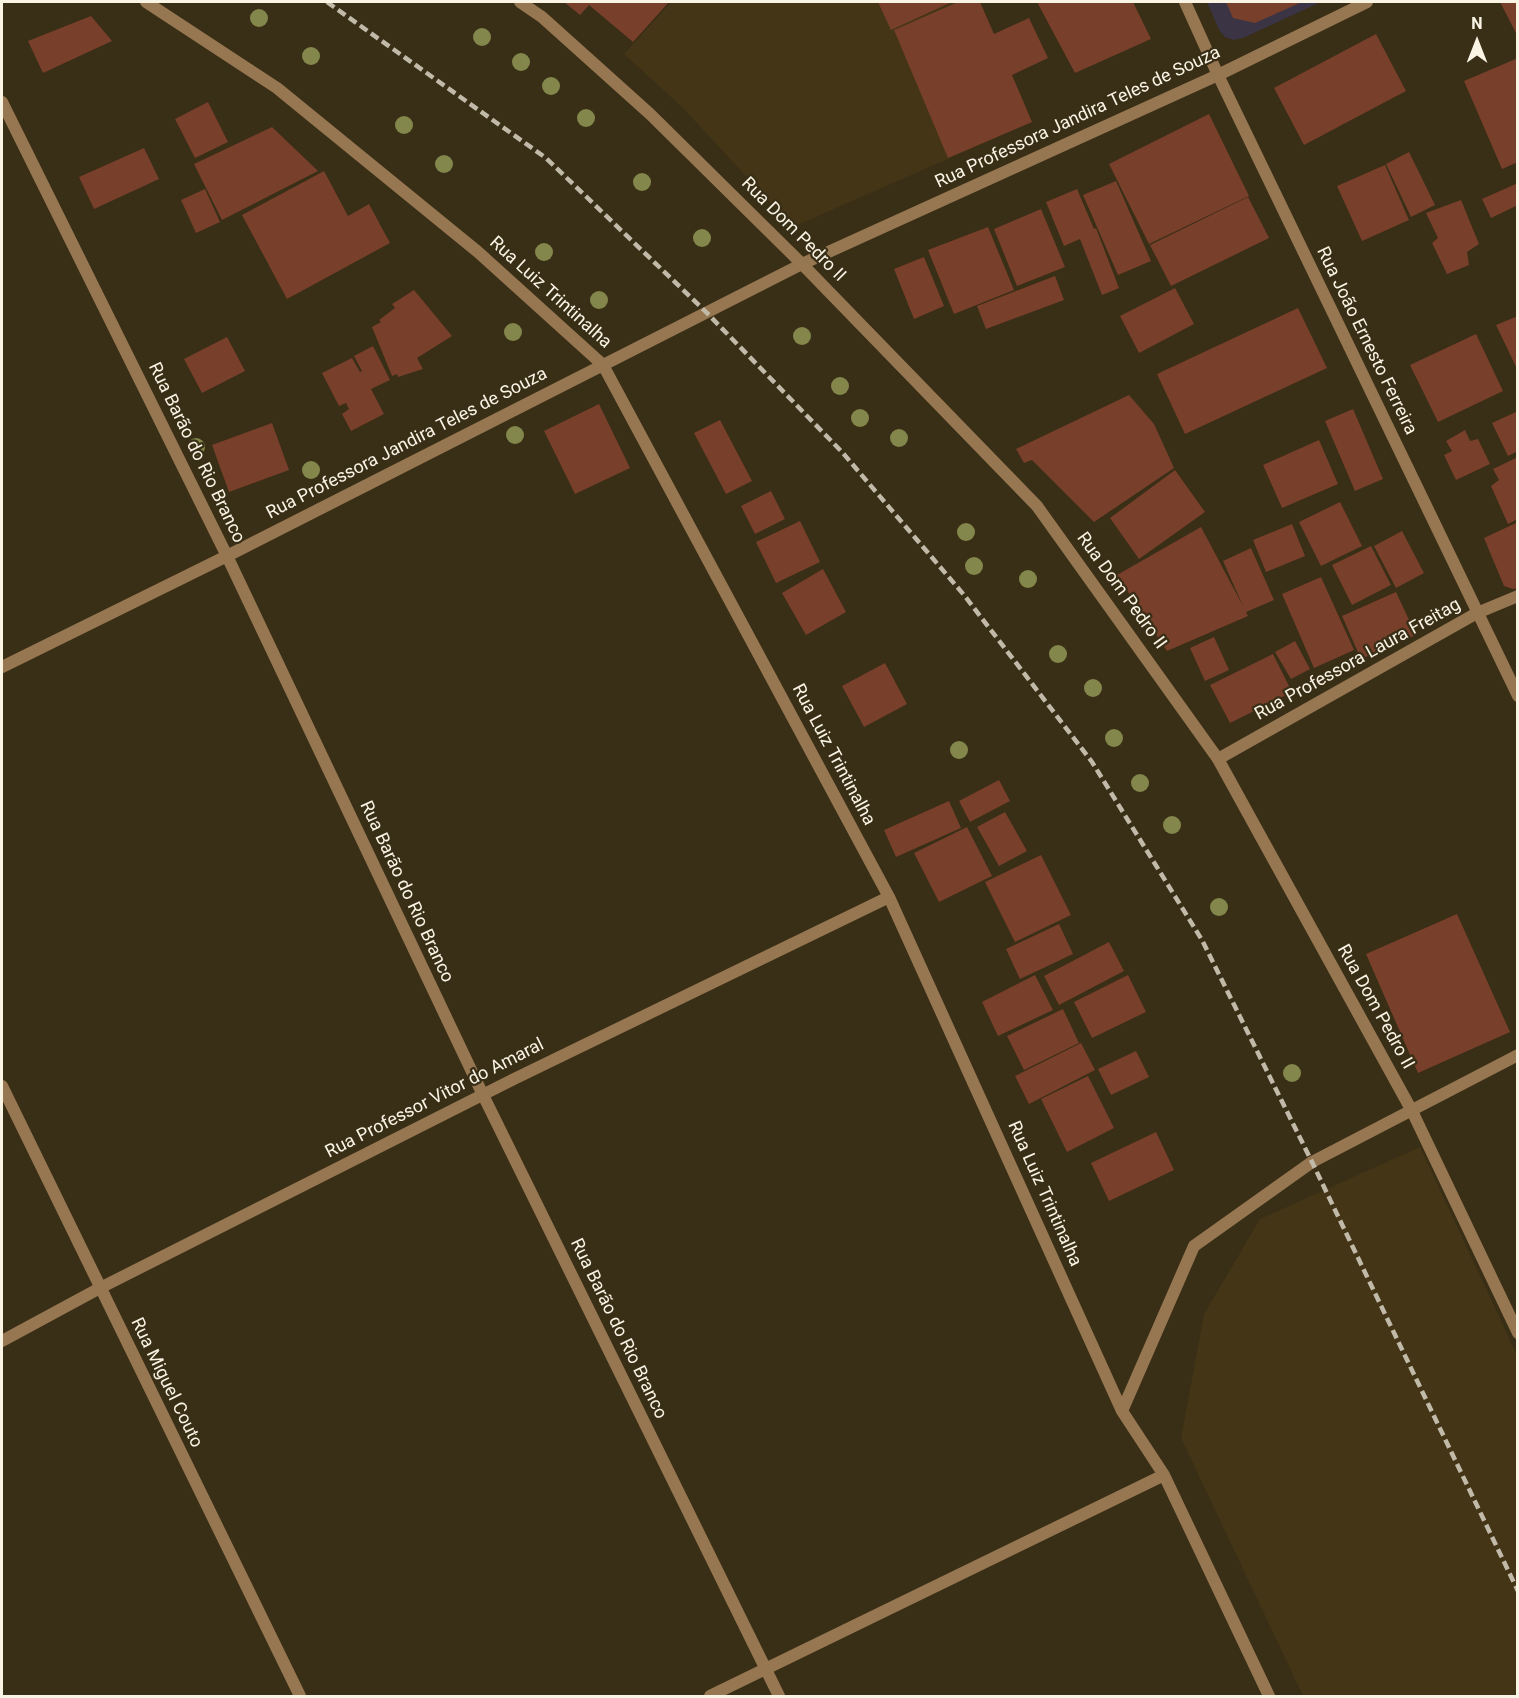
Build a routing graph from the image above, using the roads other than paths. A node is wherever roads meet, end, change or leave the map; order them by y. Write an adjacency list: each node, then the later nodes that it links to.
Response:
1 (146, 2): 8 (street, Rua Luiz Trintinalha)
2 (520, 2): 7 (street, Rua Dom Pedro II)
3 (1185, 2): 5 (street, Rua João Ernesto Ferreira)
4 (1367, 2): 5 (street, Rua Professora Jandira Teles de Souza)
5 (1218, 75): 7 (street, Rua Professora Jandira Teles de Souza); 11 (street, Rua João Ernesto Ferreira)
6 (2, 102): 9 (street, Rua Barão do Rio Branco)
7 (802, 264): 8 (street, Rua Professora Jandira Teles de Souza); 14 (street, Rua Dom Pedro II)
8 (603, 365): 9 (street, Rua Professora Jandira Teles de Souza); 15 (street, Rua Luiz Trintinalha)
9 (227, 556): 12 (street, Rua Professora Jandira Teles de Souza); 18 (street, Rua Barão do Rio Branco)
10 (1518, 596): 11 (street, Rua Professora Laura Freitag)
11 (1478, 613): 13 (street, Rua João Ernesto Ferreira); 14 (street, Rua Professora Laura Freitag)
12 (2, 667)
13 (1518, 696)
14 (1218, 759): 19 (street, Rua Dom Pedro II)
15 (889, 897): 18 (street, Rua Professor Vitor do Amaral); 23 (street, Rua Luiz Trintinalha)
16 (1518, 1055): 19 (street)
17 (2, 1086): 20 (street, Rua Miguel Couto)
18 (483, 1095): 20 (street, Rua Professor Vitor do Amaral); 25 (street, Rua Barão do Rio Branco)
19 (1412, 1111): 21 (street, Rua Dom Pedro II); 23 (street)
20 (100, 1288): 22 (street, Rua Professor Vitor do Amaral); 26 (street, Rua Miguel Couto)
21 (1518, 1333)
22 (2, 1341)
23 (1122, 1411): 24 (street, Rua Luiz Trintinalha)
24 (1164, 1475): 25 (street); 29 (street, Rua Luiz Trintinalha)
25 (765, 1669): 27 (street); 28 (street, Rua Barão do Rio Branco)
26 (300, 1696)
27 (710, 1696)
28 (779, 1696)
29 (1269, 1696)

